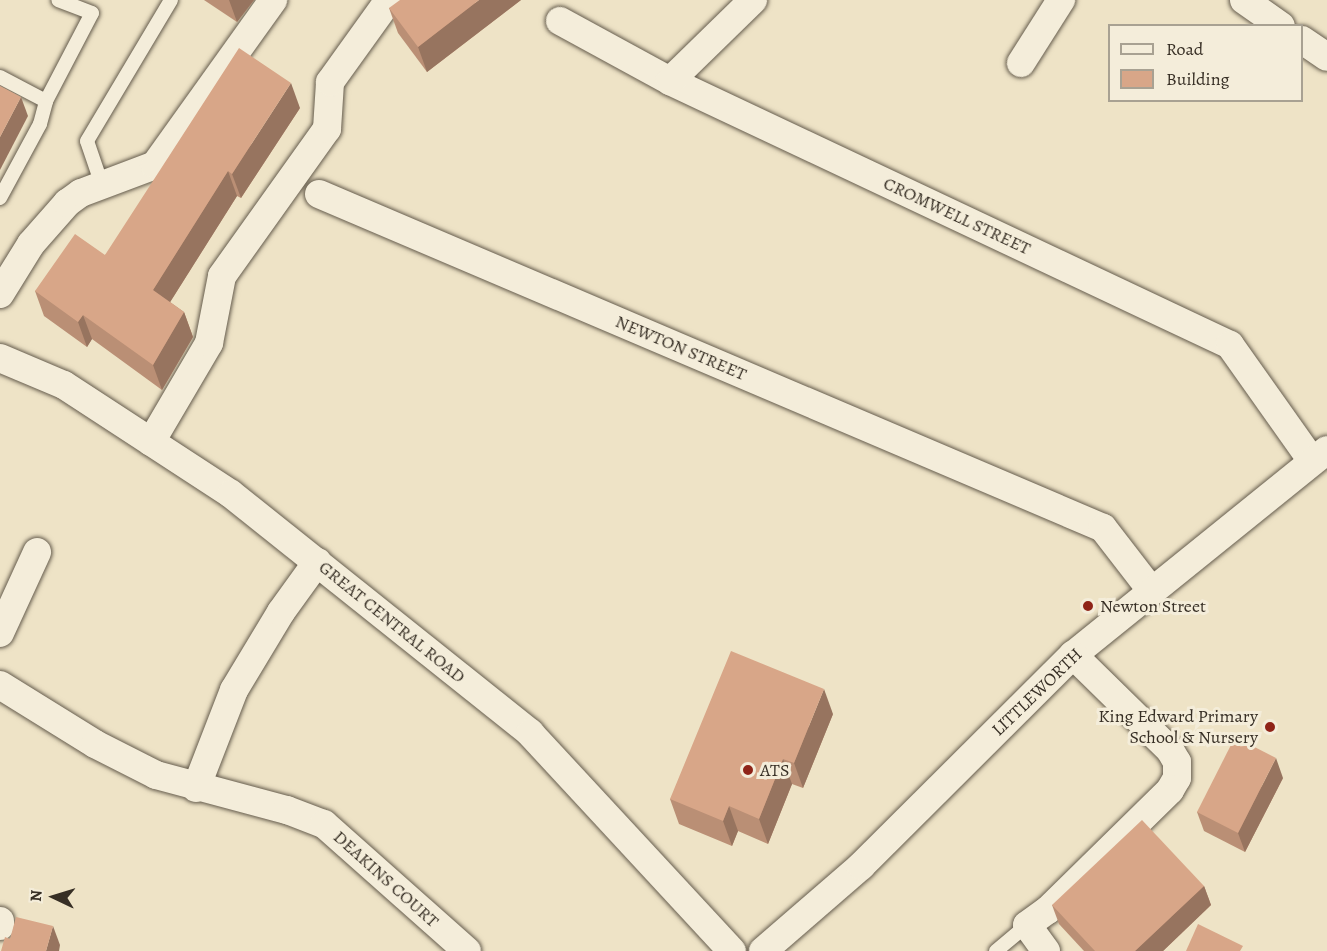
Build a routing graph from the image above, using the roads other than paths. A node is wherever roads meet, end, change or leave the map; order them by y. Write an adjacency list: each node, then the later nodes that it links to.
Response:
1 (58, 0): 15 (lane)
2 (171, 0): 16 (lane)
3 (273, 0): 16 (street)
4 (389, 0): 21 (street)
5 (753, 0): 14 (street)
6 (1061, 0): 12 (street)
7 (1244, 0): 9 (street)
8 (560, 21): 14 (street, CROMWELL STREET)
9 (1278, 24)
10 (1303, 41): 11 (street)
11 (1327, 57)
12 (1021, 63)
13 (0, 77): 15 (lane)
14 (670, 81): 22 (street, CROMWELL STREET)
15 (46, 101): 18 (lane)
16 (102, 185): 19 (street)
17 (319, 194): 25 (street, NEWTON STREET)
18 (0, 198)
19 (0, 294)
20 (0, 358): 21 (street, GREAT CENTRAL ROAD)
21 (151, 442): 24 (street, GREAT CENTRAL ROAD)
22 (1320, 456): 25 (street, LITTLEWORTH)
23 (37, 552): 26 (street)
24 (316, 562): 29 (street); 34 (street, GREAT CENTRAL ROAD)
25 (1151, 590): 27 (street, LITTLEWORTH)
26 (0, 633)
27 (1073, 655): 31 (street); 35 (street, LITTLEWORTH)
28 (0, 685): 29 (street, DEAKINS COURT)
29 (196, 788): 33 (street, DEAKINS COURT)
30 (0, 921): 32 (street)
31 (1027, 925): 36 (lane); 37 (street)
32 (0, 926)
33 (467, 951)
34 (732, 951)
35 (763, 951)
36 (996, 951)
37 (1046, 951)

